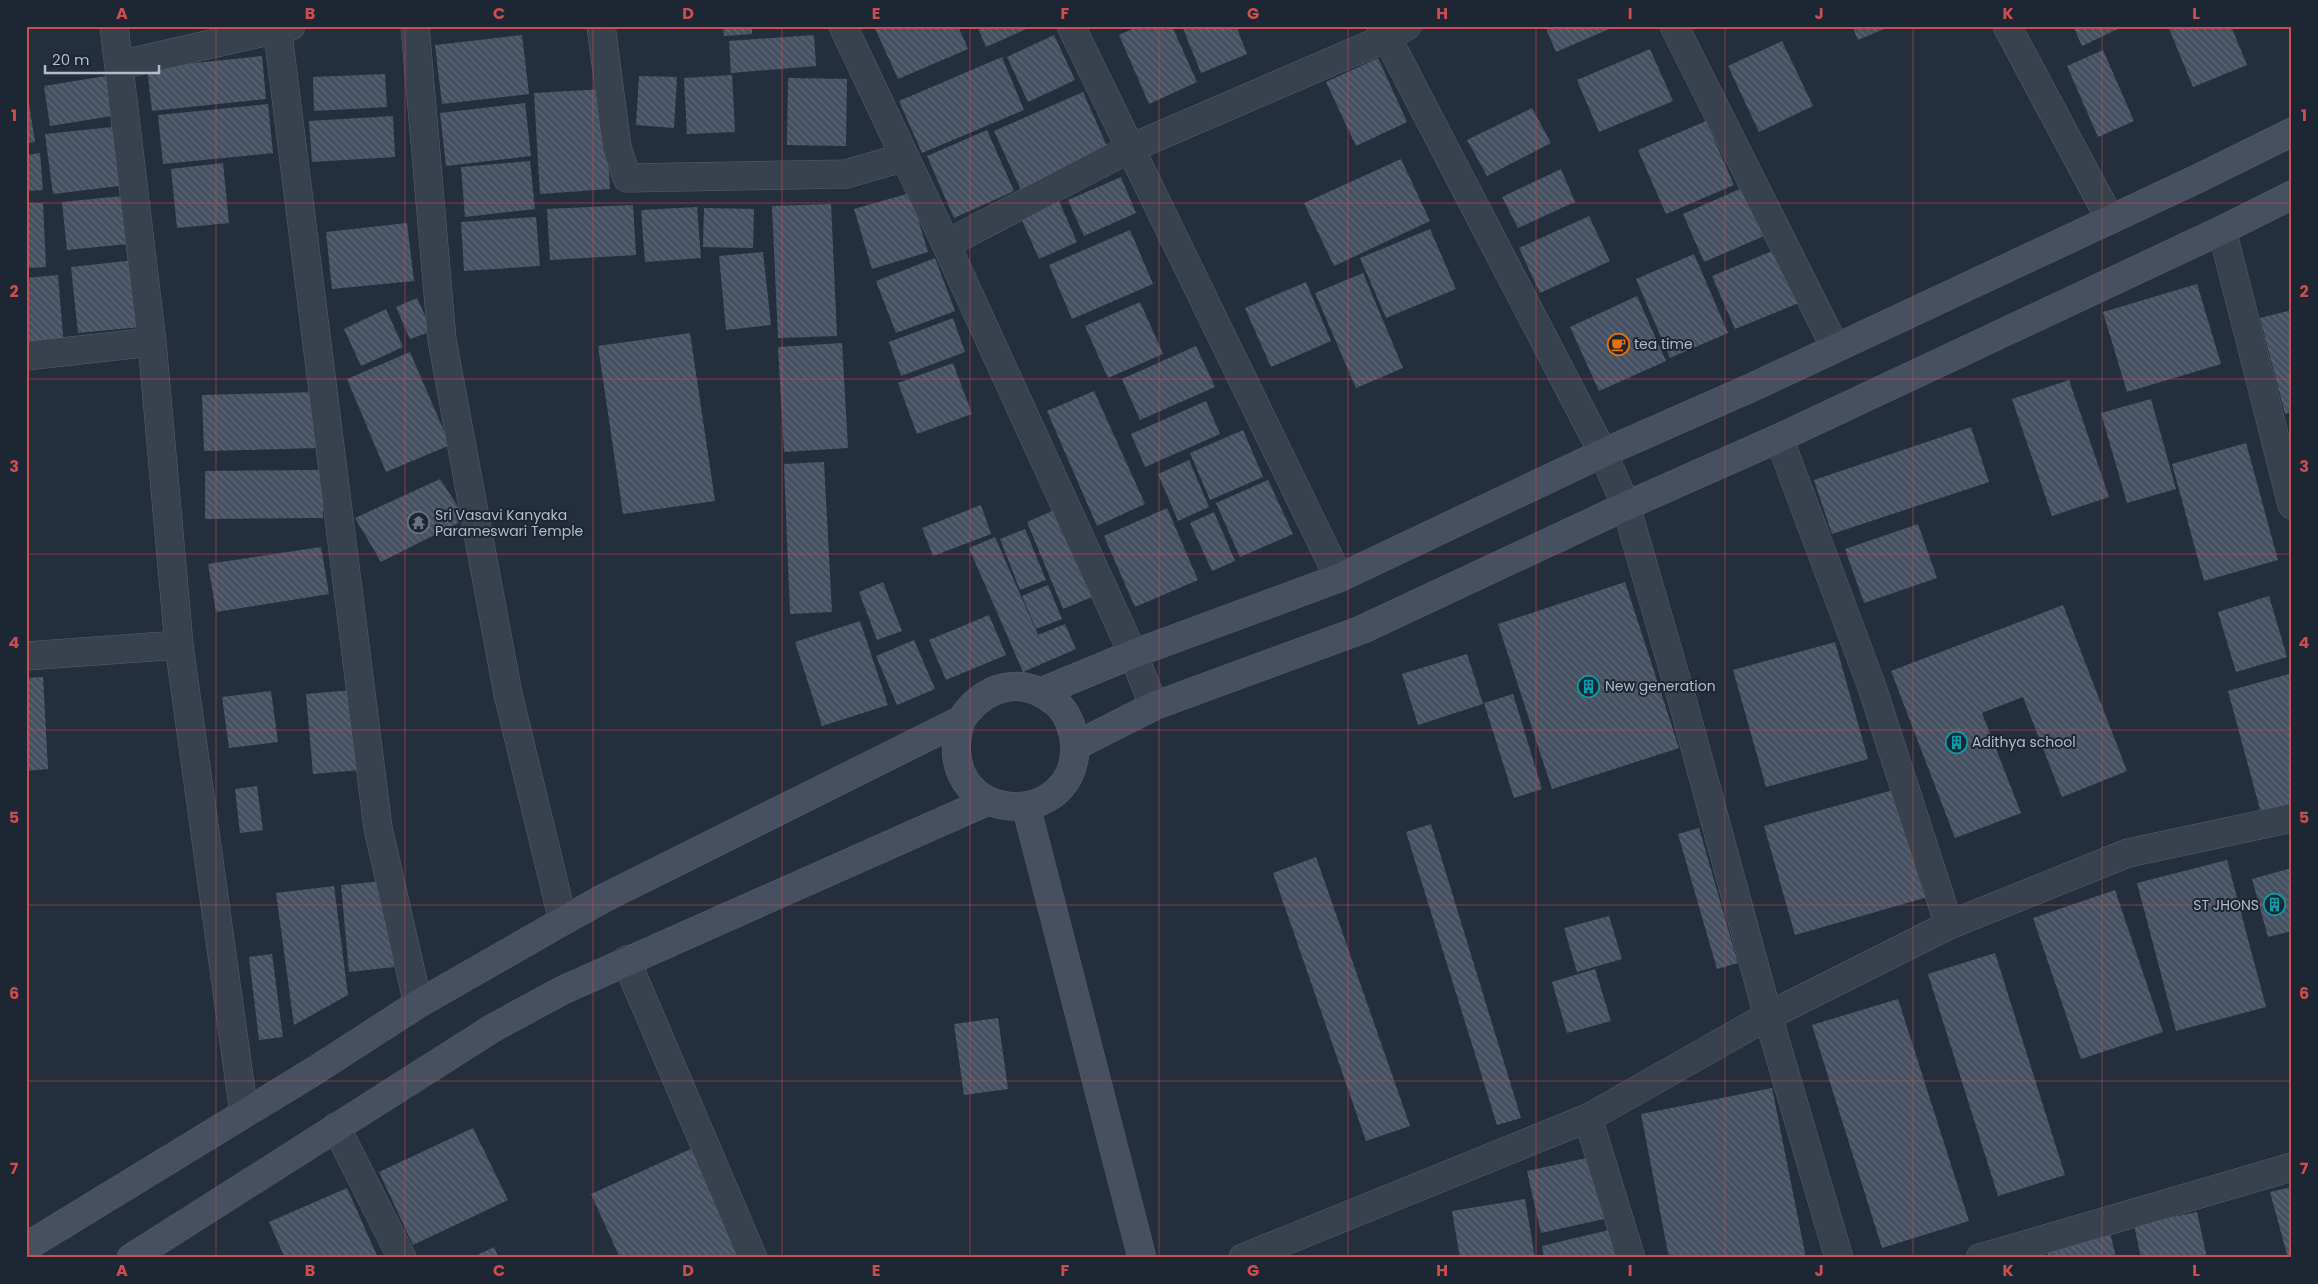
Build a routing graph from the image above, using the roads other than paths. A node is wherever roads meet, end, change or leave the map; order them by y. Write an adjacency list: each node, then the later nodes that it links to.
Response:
1 (114, 26): 10 (street)
2 (415, 26): 36 (street)
3 (601, 26): 13 (street)
4 (843, 26): 13 (street)
5 (1071, 26): 12 (street)
6 (1674, 26): 19 (street)
7 (2007, 26): 15 (street)
8 (281, 27): 10 (street); 39 (street)
9 (1391, 30): 12 (street); 22 (street)
10 (119, 65): 18 (street)
11 (2292, 132): 15 (main road)
12 (1131, 148): 17 (street); 25 (street)
13 (905, 157): 17 (street)
14 (2292, 195): 16 (main road)
15 (2110, 219): 19 (main road)
16 (2222, 230): 21 (main road); 23 (street)
17 (946, 244): 27 (street)
18 (152, 342): 20 (street); 26 (street)
19 (1836, 347): 22 (main road)
20 (26, 356)
21 (1779, 438): 24 (main road); 37 (street)
22 (1603, 453): 24 (street); 25 (main road)
23 (2292, 505)
24 (1626, 506): 30 (main road); 40 (street)
25 (1339, 578): 27 (main road)
26 (179, 645): 28 (street); 41 (street)
27 (1133, 654): 29 (main road); 30 (street)
28 (26, 656)
29 (1041, 692): 31 (main road); 32 (main road)
30 (1154, 706): 32 (main road)
31 (961, 720): 33 (main road); 36 (main road)
32 (1075, 746): 34 (main road)
33 (988, 801): 34 (main road); 38 (main road)
34 (1026, 806): 49 (main road)
35 (2292, 818): 37 (street)
36 (562, 921): 39 (main road)
37 (1949, 925): 40 (street)
38 (626, 960): 43 (main road); 48 (street)
39 (418, 1004): 41 (main road)
40 (1768, 1016): 42 (street); 52 (street)
41 (244, 1113): 45 (main road)
42 (1588, 1118): 50 (street); 51 (street)
43 (336, 1127): 46 (main road); 47 (street)
44 (2292, 1167): 53 (street)
45 (26, 1246)
46 (131, 1258)
47 (402, 1258)
48 (753, 1258)
49 (1142, 1258)
50 (1243, 1258)
51 (1631, 1258)
52 (1839, 1258)
53 (1980, 1258)

